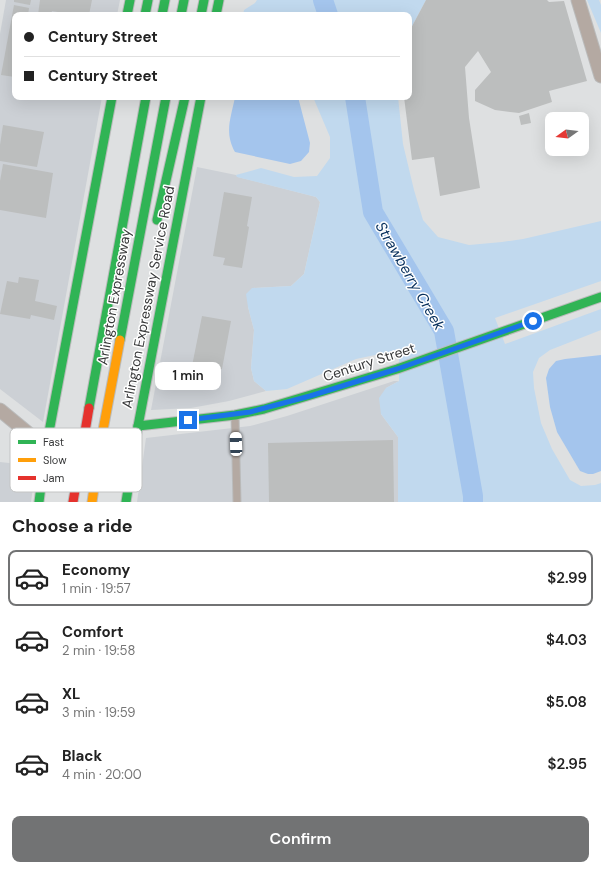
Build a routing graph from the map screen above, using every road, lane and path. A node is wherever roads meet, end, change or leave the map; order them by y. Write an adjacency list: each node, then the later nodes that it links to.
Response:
1 (130, 0): 8 (main road)
2 (148, 0): 9 (main road)
3 (165, 0): 10 (main road)
4 (184, 0): 11 (main road)
5 (204, 0): 12 (main road)
6 (219, 0): 13 (main road)
7 (578, 0): 14 (street)
8 (128, 12)
9 (146, 12)
10 (163, 12)
11 (182, 12)
12 (202, 12)
13 (217, 12)
14 (601, 76)
15 (111, 100): 30 (main road)
16 (145, 100): 25 (main road, Arlington Expressway)
17 (165, 100): 27 (main road, Arlington Expressway)
18 (184, 100): 21 (main road)
19 (200, 100): 28 (main road, Arlington Expressway Service Road)
20 (121, 180): 25 (main road)
21 (156, 226)
22 (138, 295): 27 (main road)
23 (601, 297): 26 (main road, Century Street)
24 (0, 410): 29 (street)
25 (88, 413): 31 (main road, Arlington Expressway)
26 (235, 415): 28 (main road, Century Street); 41 (lane)
27 (106, 417): 32 (main road, Arlington Expressway)
28 (138, 426)
29 (22, 428)
30 (50, 428)
31 (85, 428)
32 (104, 428)
33 (39, 492): 37 (main road)
34 (75, 492): 38 (main road, Arlington Expressway)
35 (93, 492): 39 (main road, Arlington Expressway)
36 (128, 492): 40 (main road, Arlington Expressway Service Road)
37 (38, 502)
38 (73, 502)
39 (92, 502)
40 (126, 502)
41 (238, 502)

